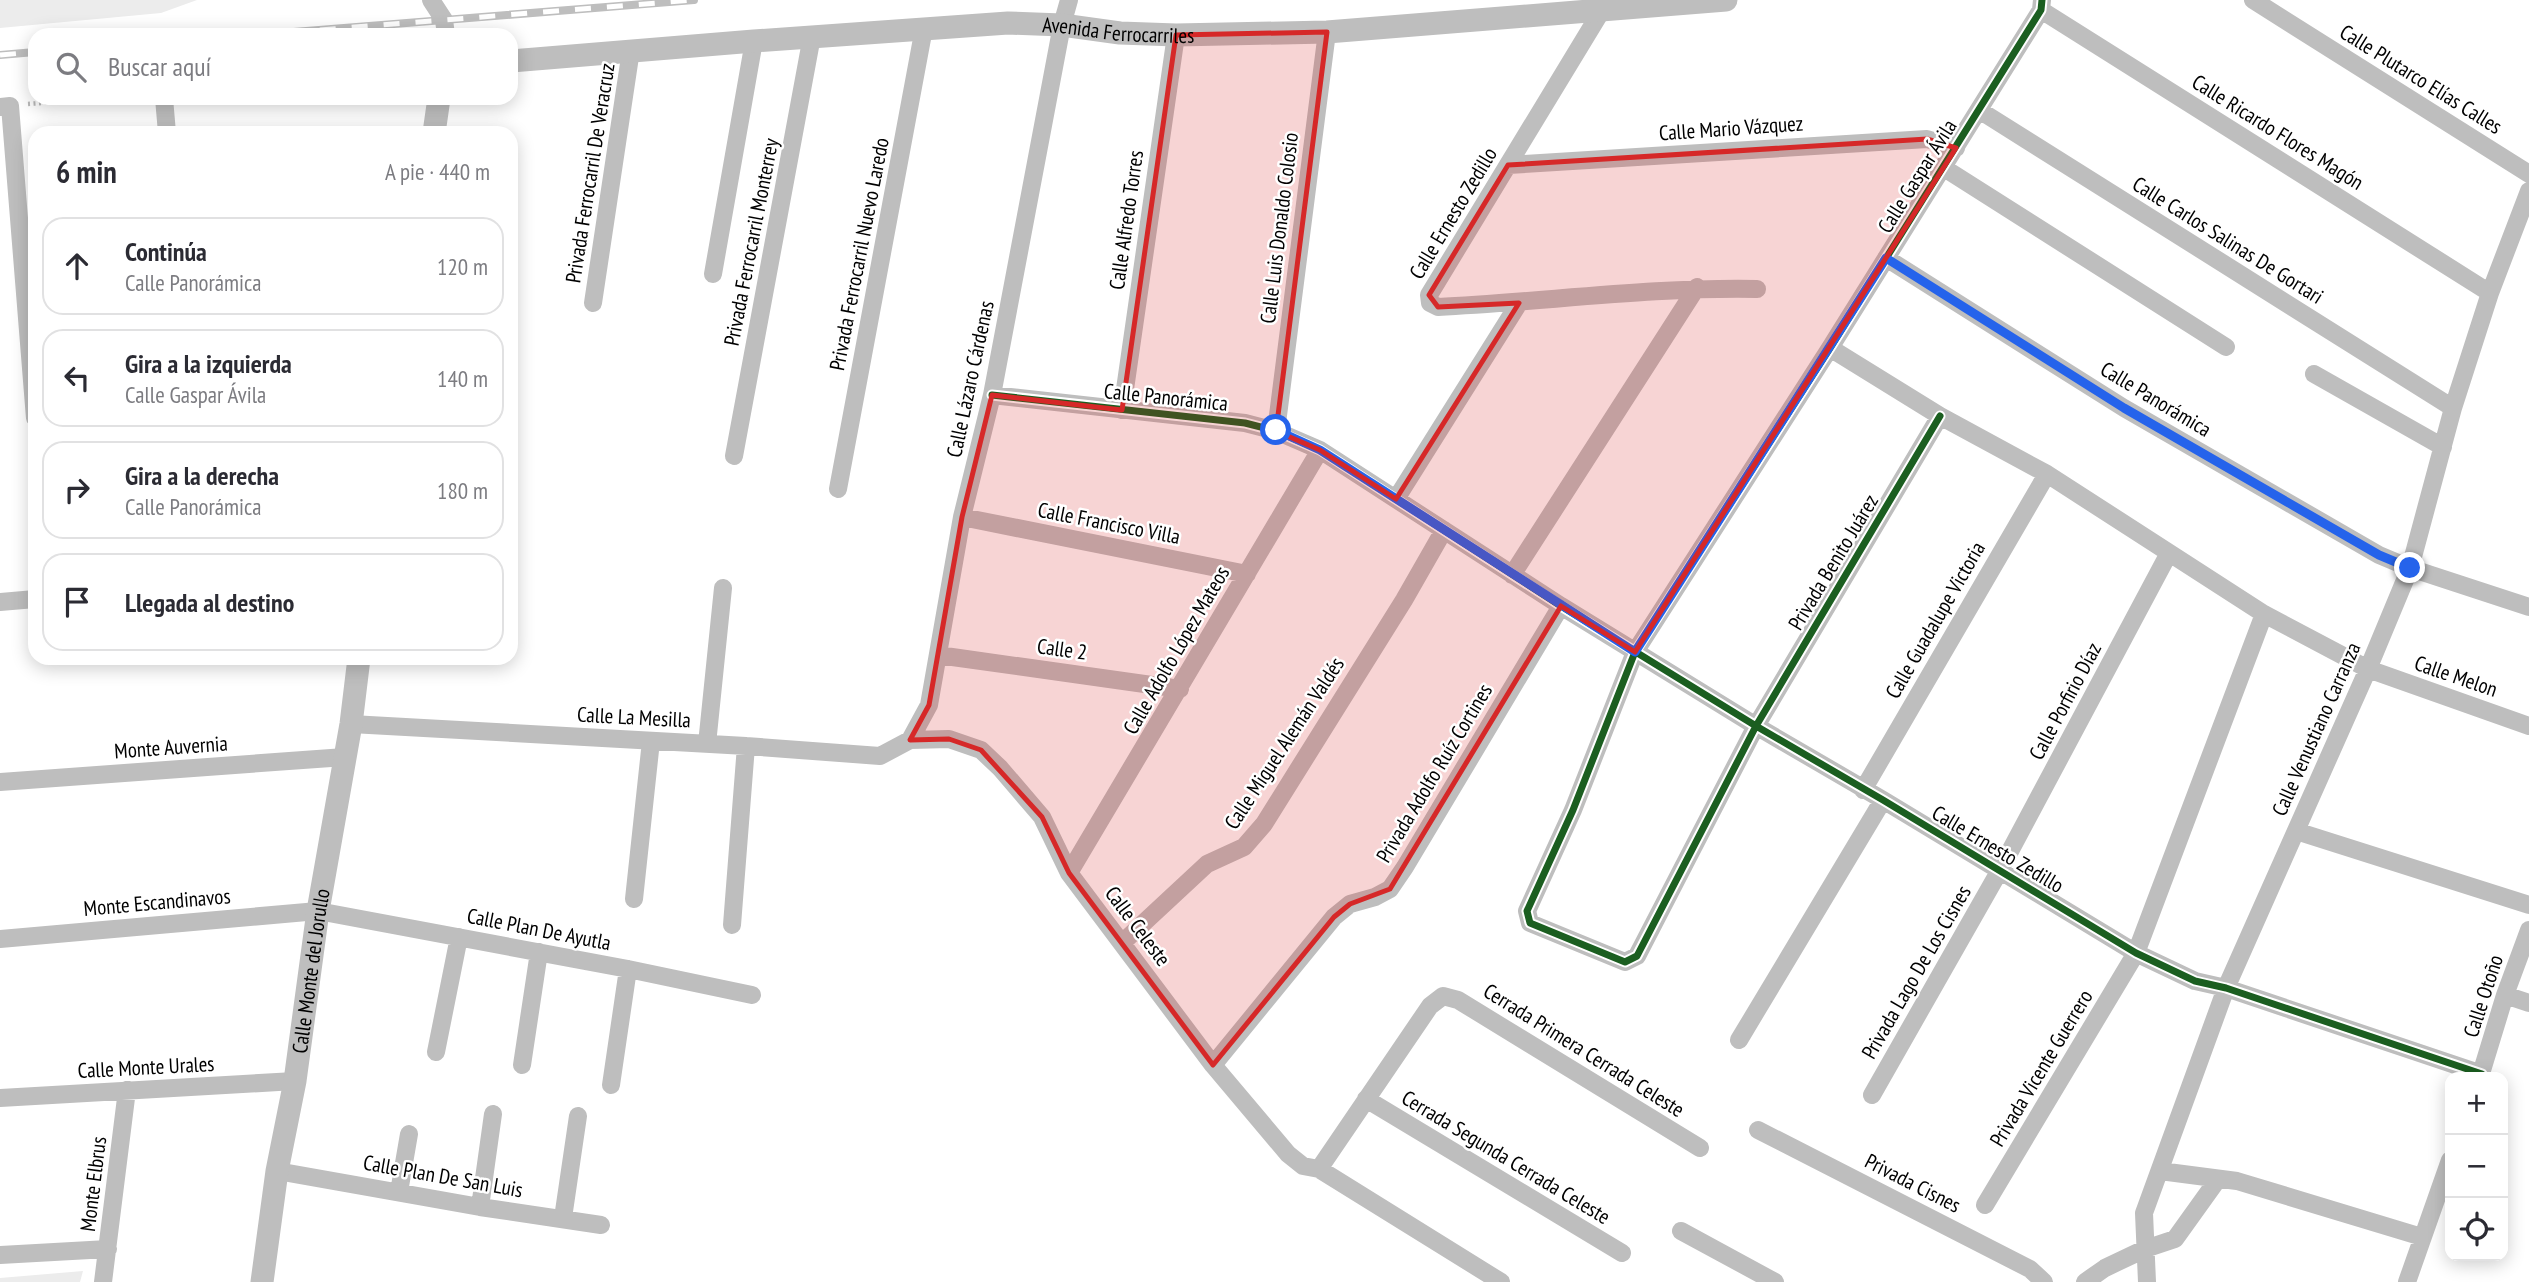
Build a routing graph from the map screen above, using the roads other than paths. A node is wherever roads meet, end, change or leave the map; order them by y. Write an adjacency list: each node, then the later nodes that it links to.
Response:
1 (431, 0): 8 (street)
2 (1069, 0): 7 (street, Calle Lázaro Cárdenas)
3 (1726, 0): 6 (street, Avenida Ferrocarriles)
4 (2253, 0): 25 (street, Calle Plutarco Elías Calles)
5 (2042, 5): 19 (street, Calle Gaspar Ávila); 32 (street, Calle Ricardo Flores Magón)
6 (1602, 10): 10 (street, Avenida Ferrocarriles); 23 (street, Calle Ernesto Zedillo)
7 (1062, 24): 9 (street, Avenida Ferrocarriles); 11 (street, Avenida Ferrocarriles); 39 (street, Calle Lázaro Cárdenas)
8 (445, 28)
9 (924, 28): 12 (street, Avenida Ferrocarriles); 48 (street, Privada Ferrocarril Nuevo Laredo)
10 (1327, 32): 11 (street, Avenida Ferrocarriles); 43 (street, Calle Luis Donaldo Colosio)
11 (1176, 35): 41 (street, Calle Alfredo Torres)
12 (813, 36): 13 (street, Avenida Ferrocarriles); 46 (street, Privada Ferrocarril Monterrey)
13 (754, 41): 14 (street, Avenida Ferrocarriles); 29 (street)
14 (631, 50): 15 (street, Avenida Ferrocarriles); 33 (street, Privada Ferrocarril De Veracruz)
15 (518, 60)
16 (165, 105): 20 (street)
17 (438, 105): 21 (street)
18 (5, 106): 35 (street)
19 (1979, 110): 22 (street, Calle Gaspar Ávila); 40 (street, Calle Carlos Salinas De Gortari)
20 (166, 126)
21 (435, 126)
22 (1956, 148): 23 (street, Calle Mario Vázquez); 24 (street, Calle Gaspar Ávila)
23 (1508, 165): 34 (street, Calle Ernesto Zedillo)
24 (1944, 168): 28 (street, Calle Gaspar Ávila); 36 (street)
25 (2529, 174)
26 (2529, 191): 27 (street, Calle Venustiano Carranza)
27 (2524, 215): 32 (street, Calle Venustiano Carranza)
28 (1886, 258): 37 (street, Calle Gaspar Ávila); 53 (street, Calle Panorámica)
29 (713, 274)
30 (1697, 288): 31 (street, Calle Ernesto Zedillo); 34 (street, Calle Ernesto Zedillo); 55 (street)
31 (1756, 289)
32 (2490, 293): 40 (street, Calle Venustiano Carranza)
33 (593, 303)
34 (1519, 303): 49 (street)
35 (28, 345)
36 (2226, 347)
37 (1830, 348): 42 (street); 62 (street, Calle Gaspar Ávila)
38 (2314, 374): 44 (street)
39 (992, 395): 41 (street, Calle Panorámica); 50 (street, Calle Lázaro Cárdenas)
40 (2453, 408): 44 (street, Calle Venustiano Carranza)
41 (1122, 410): 43 (street, Calle Panorámica)
42 (1940, 416): 47 (street); 68 (street, Privada Benito Juárez)
43 (1276, 430): 45 (street, Calle Panorámica)
44 (2443, 447): 53 (street, Calle Venustiano Carranza)
45 (1320, 450): 49 (street, Calle Panorámica); 54 (street, Calle Adolfo López Mateos)
46 (734, 456)
47 (2047, 474): 52 (street); 76 (street, Calle Guadalupe Victoria)
48 (838, 489)
49 (1396, 499): 51 (street, Calle Panorámica)
50 (962, 517): 54 (street, Calle Francisco Villa); 63 (street, Calle Lázaro Cárdenas)
51 (1444, 530): 55 (street, Calle Panorámica); 89 (street, Calle Miguel Alemán Valdés)
52 (2169, 553): 61 (street); 80 (street, Calle Porfirio Díaz)
53 (2410, 568): 60 (street, Calle Panorámica); 65 (street, Calle Venustiano Carranza)
54 (1247, 574): 66 (street, Calle Adolfo López Mateos)
55 (1512, 575): 59 (street, Calle Panorámica)
56 (723, 588): 72 (street)
57 (28, 600): 58 (street)
58 (0, 602)
59 (1561, 606): 62 (street, Calle Panorámica); 100 (street, Privada Adolfo Ruíz Cortines)
60 (2529, 607)
61 (2264, 614): 65 (street); 91 (street, Privada Vicente Guerrero)
62 (1635, 652): 68 (street, Calle Panorámica); 78 (street, Calle Gaspar Ávila)
63 (938, 654): 66 (street, Calle 2); 70 (street, Calle Lázaro Cárdenas)
64 (358, 665): 67 (street, Calle Monte del Jorullo)
65 (2368, 669): 69 (street, Calle Melon); 79 (street, Calle Venustiano Carranza)
66 (1180, 689): 81 (street, Calle Adolfo López Mateos)
67 (351, 724): 71 (street, Calle La Mesilla); 74 (street, Calle Monte del Jorullo)
68 (1756, 726): 76 (street, Calle Ernesto Zedillo); 78 (street, Privada Benito Juárez)
69 (2529, 726)
70 (910, 740): 73 (street, Calle La Mesilla); 81 (street, Calle Celeste)
71 (651, 741): 72 (street, Calle La Mesilla); 82 (street)
72 (707, 744): 73 (street, Calle La Mesilla)
73 (746, 746): 85 (street)
74 (345, 757): 75 (street, Monte Auvernia); 84 (street, Calle Monte del Jorullo)
75 (0, 782)
76 (1863, 790): 77 (street, Calle Ernesto Zedillo)
77 (1883, 800): 80 (street, Calle Ernesto Zedillo); 97 (street)
78 (1573, 810)
79 (2296, 831): 83 (street); 93 (street, Calle Venustiano Carranza)
80 (2000, 870): 91 (street, Calle Ernesto Zedillo); 106 (street, Privada Lago De Los Cisnes)
81 (1069, 873): 89 (street, Calle Celeste)
82 (634, 900)
83 (2529, 905)
84 (318, 911): 87 (street, Calle Plan De Ayutla); 88 (street, Monte Escandinavos); 103 (street, Calle Monte del Jorullo)
85 (732, 925)
86 (2529, 930): 95 (street, Calle Otoño)
87 (459, 937): 90 (street, Calle Plan De Ayutla); 98 (street)
88 (0, 939)
89 (1122, 943): 100 (street, Calle Celeste)
90 (539, 952): 92 (street, Calle Plan De Ayutla); 99 (street)
91 (2136, 953): 93 (street, Calle Ernesto Zedillo); 120 (street, Privada Vicente Guerrero)
92 (628, 969): 94 (street, Calle Plan De Ayutla); 104 (street)
93 (2227, 988): 101 (street, Calle Ernesto Zedillo); 116 (street, Calle Venustiano Carranza)
94 (752, 995)
95 (2505, 995): 96 (street); 102 (street, Calle Otoño)
96 (2529, 1003)
97 (1739, 1040)
98 (436, 1052)
99 (523, 1065)
100 (1213, 1065): 114 (street, Calle Celeste)
101 (2472, 1072)
102 (2482, 1072)
103 (295, 1081): 105 (street, Calle Monte Urales); 115 (street, Calle Monte del Jorullo)
104 (611, 1085)
105 (127, 1090): 107 (street, Calle Monte Urales); 126 (street, Monte Elbrus)
106 (1872, 1095)
107 (0, 1098)
108 (1366, 1100): 113 (street, Cerrada Primera Cerrada Celeste); 114 (street); 128 (street, Cerrada Segunda Cerrada Celeste)
109 (493, 1114): 121 (street)
110 (578, 1116): 122 (street)
111 (1758, 1130): 134 (street, Privada Cisnes)
112 (409, 1134): 119 (street)
113 (1700, 1148)
114 (1319, 1169): 132 (street, Calle Celeste)
115 (277, 1171): 119 (street, Calle Plan De San Luis); 131 (street, Calle Monte del Jorullo)
116 (2160, 1171): 118 (street); 127 (street, Calle Venustiano Carranza)
117 (2445, 1174): 125 (street)
118 (2218, 1179): 125 (street); 127 (street)
119 (399, 1192): 121 (street, Calle Plan De San Luis)
120 (1985, 1205)
121 (480, 1207): 122 (street, Calle Plan De San Luis)
122 (563, 1218): 123 (street, Calle Plan De San Luis)
123 (601, 1225)
124 (1681, 1231): 133 (street)
125 (2422, 1237): 137 (street)
126 (108, 1249): 129 (street); 130 (street, Monte Elbrus)
127 (2145, 1249): 135 (street); 136 (street, Calle Venustiano Carranza)
128 (1622, 1253)
129 (0, 1255)
130 (103, 1282)
131 (262, 1282)
132 (1501, 1282)
133 (1775, 1282)
134 (2044, 1282)
135 (2085, 1282)
136 (2147, 1282)
137 (2407, 1282)

